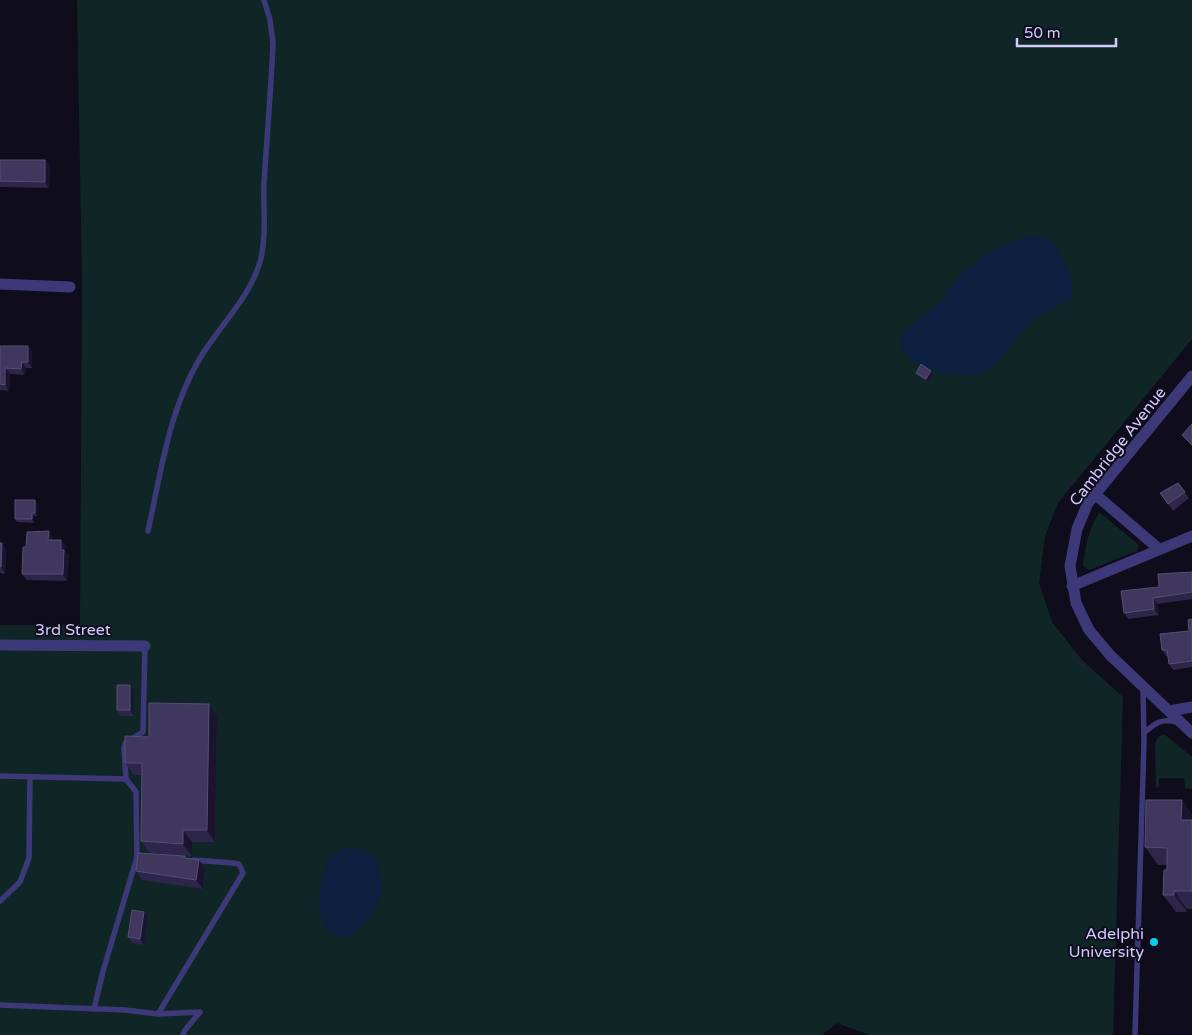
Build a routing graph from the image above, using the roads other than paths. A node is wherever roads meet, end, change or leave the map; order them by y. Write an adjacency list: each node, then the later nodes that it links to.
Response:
1 (264, 0): 6 (lane)
2 (0, 284): 3 (street)
3 (70, 286)
4 (1192, 376): 5 (street, Cambridge Avenue)
5 (1096, 495): 8 (street); 9 (street, Cambridge Avenue)
6 (148, 531)
7 (1192, 536): 8 (street)
8 (1159, 550): 9 (street)
9 (1072, 586): 12 (street, Cambridge Avenue)
10 (0, 645): 11 (street, 3rd Street)
11 (145, 646): 20 (lane)
12 (1143, 686): 14 (street, Cambridge Avenue); 16 (lane)
13 (1192, 708): 14 (street)
14 (1169, 711): 15 (street, Cambridge Avenue)
15 (1181, 723): 16 (lane); 17 (street, Cambridge Avenue)
16 (1144, 733): 27 (lane)
17 (1192, 733)
18 (0, 776): 19 (lane)
19 (30, 777): 20 (lane); 22 (lane)
20 (126, 779): 24 (lane)
21 (186, 860): 25 (lane)
22 (0, 901)
23 (0, 1005): 24 (lane)
24 (94, 1008): 25 (lane)
25 (158, 1014): 26 (lane)
26 (183, 1035)
27 (1135, 1035)

